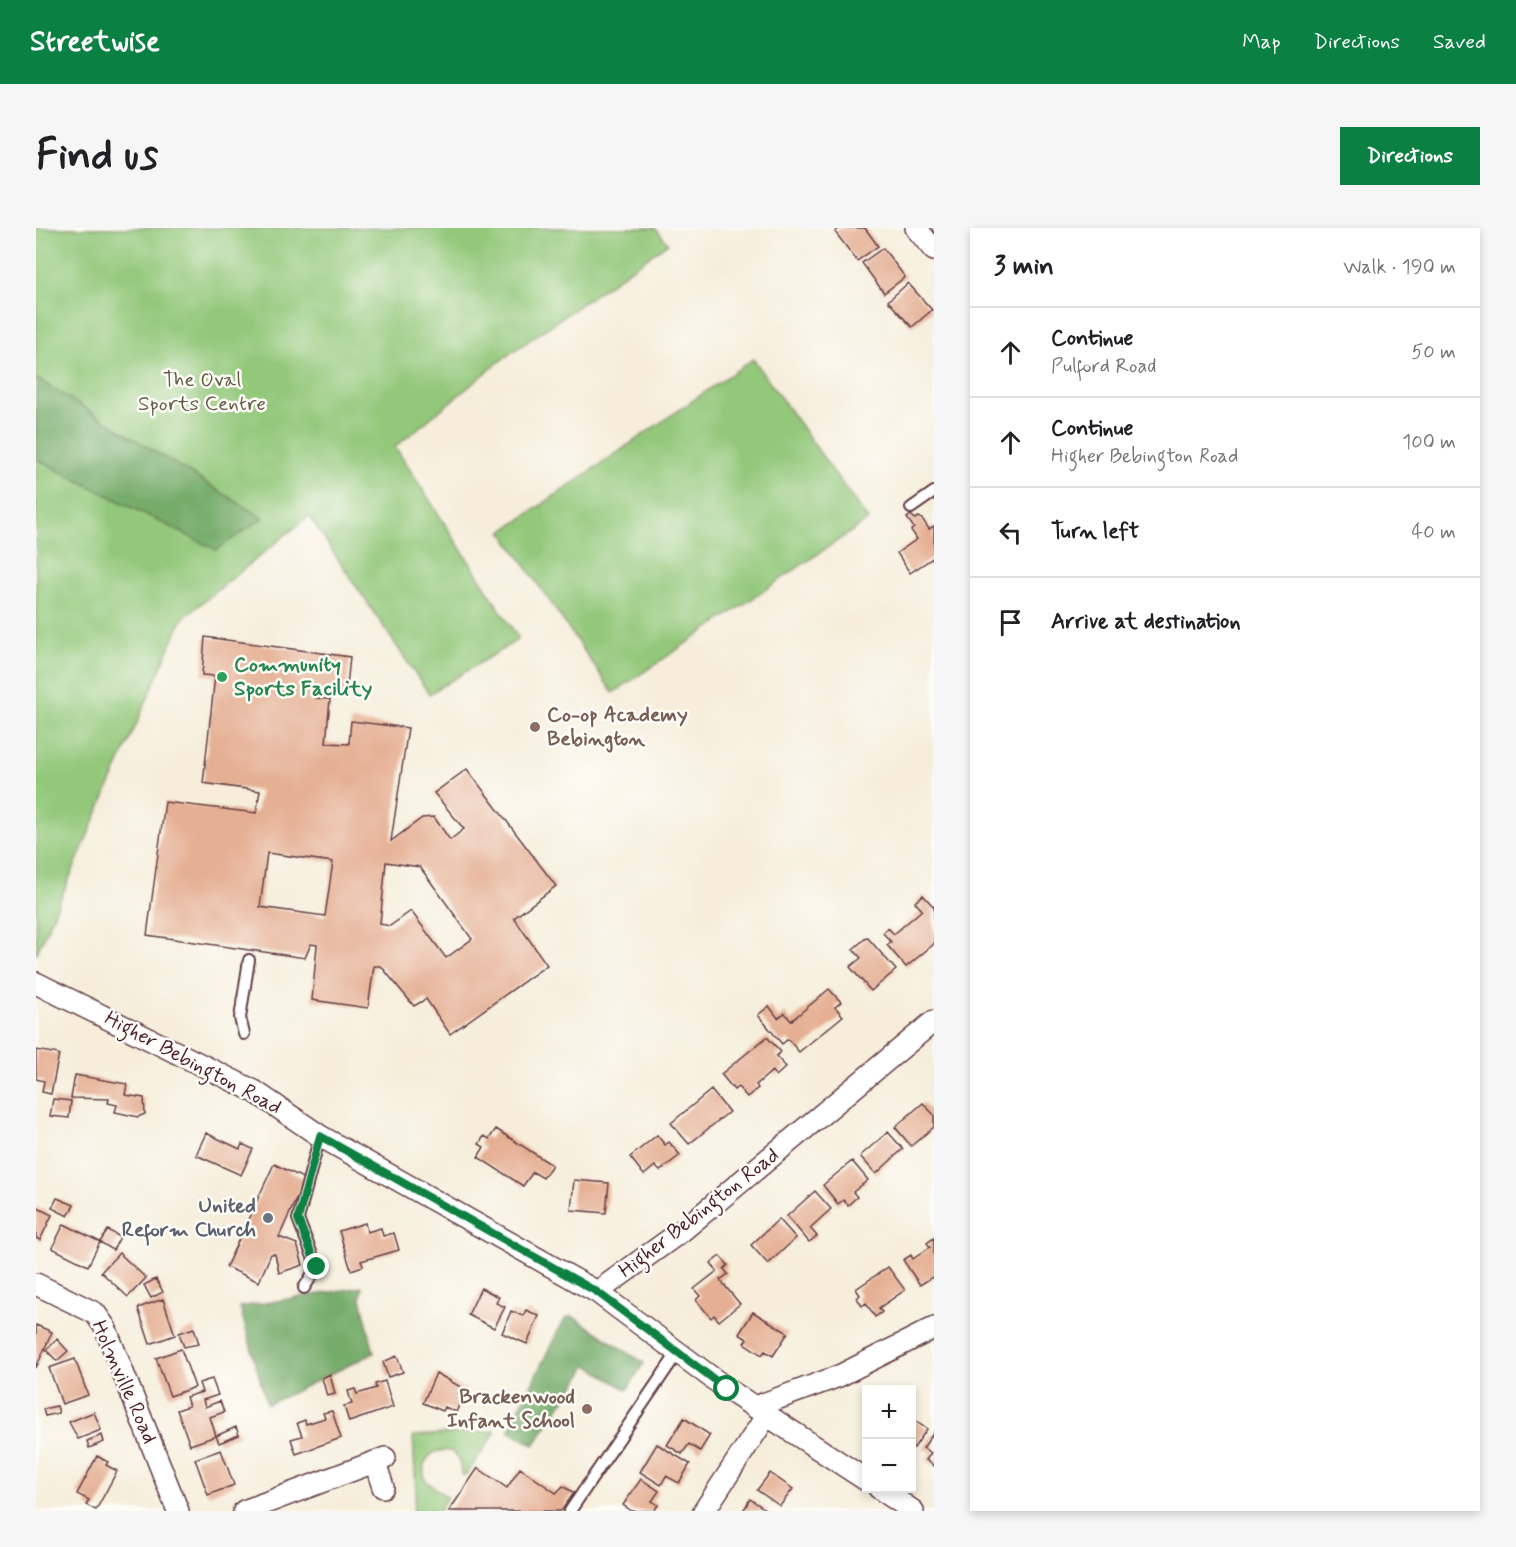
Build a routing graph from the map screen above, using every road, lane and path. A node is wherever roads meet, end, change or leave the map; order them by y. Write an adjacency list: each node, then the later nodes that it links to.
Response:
1 (916, 228): 2 (street)
2 (934, 250)
3 (934, 492): 4 (lane)
4 (911, 507)
5 (249, 960): 8 (lane)
6 (36, 983): 9 (street, Higher Bebington Road)
7 (934, 1022): 12 (street, Higher Bebington Road)
8 (244, 1034)
9 (320, 1136): 11 (lane); 12 (street, Higher Bebington Road)
10 (36, 1284): 19 (street, Holmville Road)
11 (304, 1288)
12 (597, 1292): 14 (street)
13 (934, 1328): 15 (street)
14 (678, 1352): 15 (street); 21 (lane)
15 (761, 1411): 16 (street); 22 (street)
16 (862, 1477)
17 (383, 1487): 20 (street)
18 (887, 1493): 23 (street)
19 (178, 1511)
20 (244, 1511)
21 (570, 1511)
22 (704, 1511)
23 (914, 1511)

